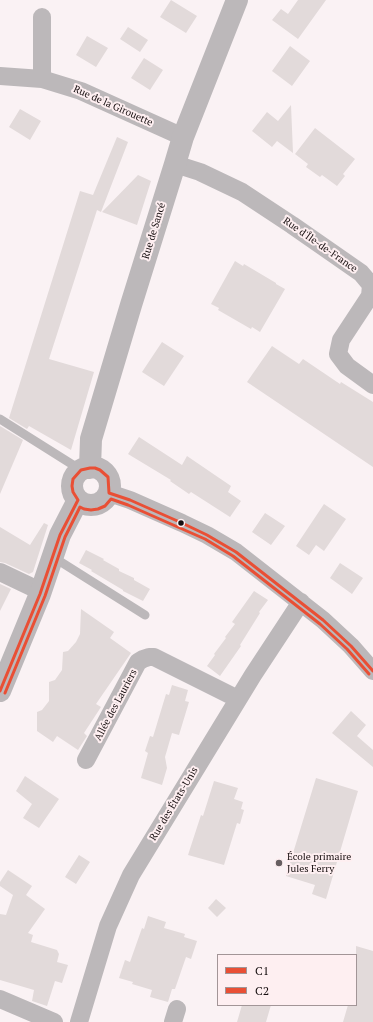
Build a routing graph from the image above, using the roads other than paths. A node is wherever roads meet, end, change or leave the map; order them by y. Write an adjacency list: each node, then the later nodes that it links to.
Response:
1 (237, 0): 5 (street, Rue de Sancé)
2 (42, 17): 4 (street)
3 (0, 76): 4 (street, Rue de la Girouette)
4 (42, 79): 5 (street, Rue de la Girouette)
5 (182, 137): 6 (street, Rue de Sancé)
6 (175, 164): 7 (street, Rue d'Île-de-France); 9 (street, Rue de Sancé)
7 (373, 385)
8 (0, 419): 9 (lane)
9 (86, 469): 10 (street); 11 (street)
10 (109, 493): 11 (street); 15 (street)
11 (78, 500): 12 (street)
12 (53, 557): 14 (street); 16 (lane)
13 (0, 572): 14 (street)
14 (40, 591): 18 (street)
15 (301, 602): 17 (street); 19 (street, Rue des États-Unis)
16 (145, 615)
17 (373, 671)
18 (0, 691)
19 (238, 699): 20 (street, Allée des Lauriers); 23 (street, Rue des États-Unis)
20 (86, 760)
21 (0, 998): 22 (street)
22 (54, 1022)
23 (79, 1022)

